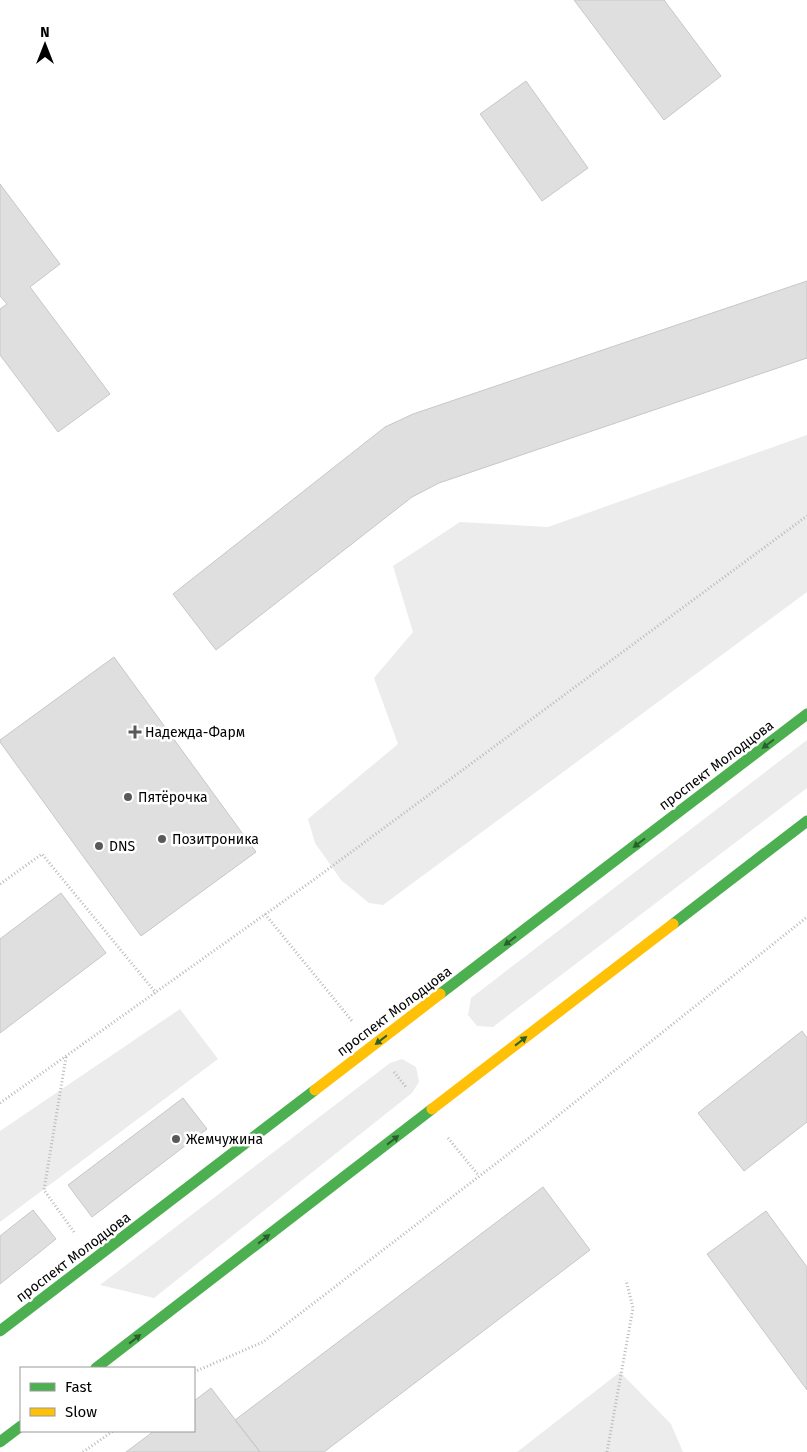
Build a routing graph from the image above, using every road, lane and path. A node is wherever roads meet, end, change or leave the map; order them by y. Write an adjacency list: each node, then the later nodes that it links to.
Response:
1 (807, 516): 6 (path)
2 (807, 714): 11 (main road, проспект Молодцова, one-way to 11)
3 (807, 821): 12 (main road, one-way to 3)
4 (0, 884): 6 (path)
5 (807, 917): 13 (path)
6 (156, 993): 7 (path)
7 (66, 1056): 8 (path); 9 (path)
8 (0, 1103)
9 (79, 1239)
10 (626, 1280): 18 (path)
11 (0, 1331)
12 (97, 1367)
13 (195, 1372)
14 (20, 1427): 16 (main road)
15 (111, 1432): 17 (path)
16 (0, 1442)
17 (83, 1452)
18 (606, 1452)

